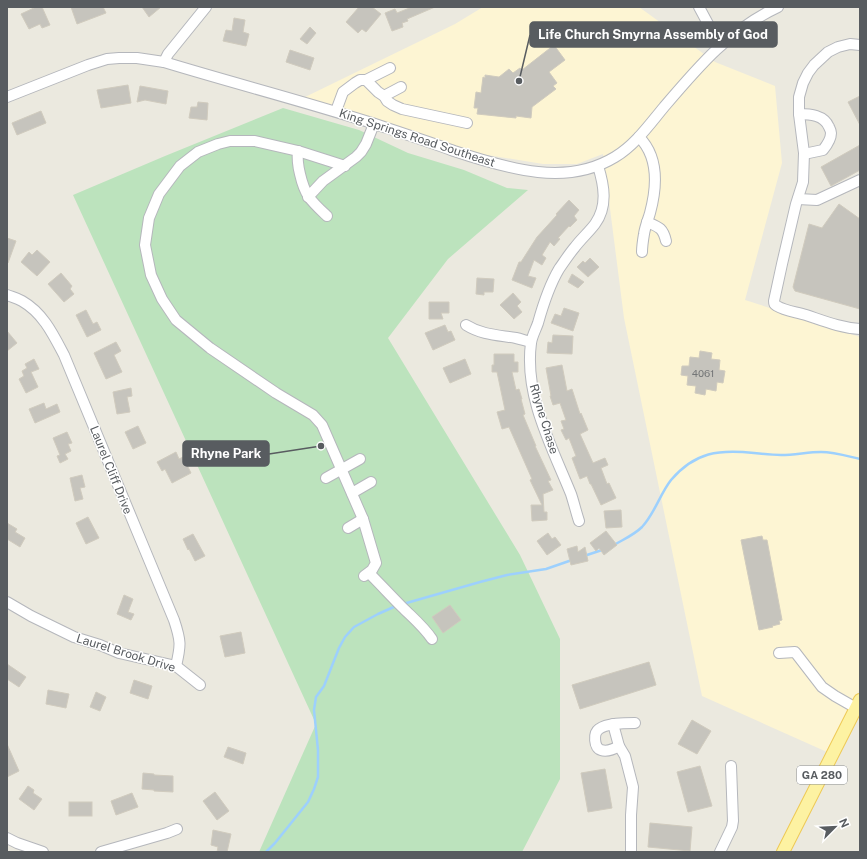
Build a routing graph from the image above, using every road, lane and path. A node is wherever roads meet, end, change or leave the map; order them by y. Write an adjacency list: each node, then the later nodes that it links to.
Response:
1 (206, 7): 6 (street)
2 (699, 7): 4 (street)
3 (778, 7): 4 (street, King Springs Road Southeast)
4 (721, 45): 16 (street, King Springs Road Southeast)
5 (860, 45): 13 (street)
6 (164, 62): 11 (street, King Springs Road Southeast); 12 (street, King Springs Road Southeast)
7 (390, 68): 8 (street)
8 (366, 80): 10 (street); 12 (street)
9 (401, 87): 10 (street)
10 (384, 96): 14 (street)
11 (7, 97)
12 (336, 111): 15 (street, King Springs Road Southeast)
13 (799, 114): 18 (street); 18 (street)
14 (467, 123)
15 (374, 124): 19 (street); 20 (street, King Springs Road Southeast)
16 (639, 137): 20 (street, King Springs Road Southeast); 25 (street)
17 (298, 151): 19 (street); 22 (street); 33 (street)
18 (804, 154): 23 (street)
19 (344, 166): 22 (street)
20 (598, 166): 31 (street, Rhyne Chase)
21 (860, 180): 23 (street)
22 (308, 197): 24 (street)
23 (798, 199): 30 (street)
24 (327, 216)
25 (647, 222): 26 (street); 27 (street)
26 (666, 241)
27 (642, 252)
28 (7, 295): 43 (street, Laurel Cliff Drive)
29 (466, 325): 31 (street)
30 (860, 329)
31 (531, 342): 38 (street, Rhyne Chase)
32 (360, 459): 33 (street)
33 (341, 469): 34 (street); 36 (street)
34 (326, 478)
35 (371, 482): 36 (street)
36 (352, 493): 37 (street)
37 (363, 519): 39 (street); 41 (street)
38 (579, 521)
39 (348, 528)
40 (7, 602): 43 (street, Laurel Brook Drive)
41 (432, 639)
42 (779, 653): 45 (street)
43 (176, 666): 44 (street, Laurel Brook Drive)
44 (200, 685)
45 (858, 704): 56 (main road, GA 280)
46 (635, 723): 47 (street)
47 (613, 724): 48 (street); 48 (street)
48 (619, 746): 54 (street)
49 (731, 766): 55 (street)
50 (177, 829): 53 (street)
51 (7, 838): 52 (street)
52 (43, 852)
53 (101, 852)
54 (631, 852)
55 (720, 852)
56 (783, 852)

